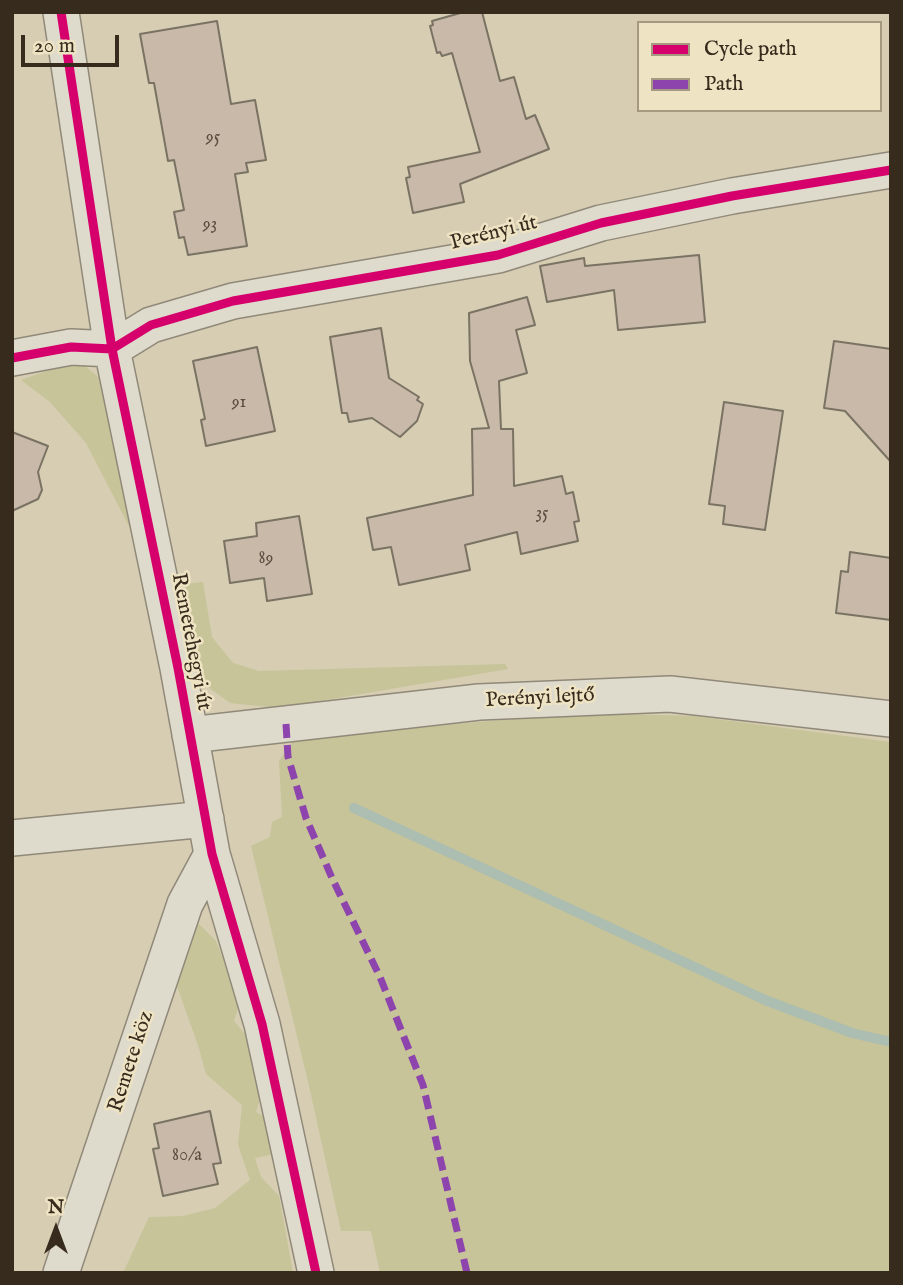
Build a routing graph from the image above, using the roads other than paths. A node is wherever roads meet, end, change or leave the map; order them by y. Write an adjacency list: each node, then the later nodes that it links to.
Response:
1 (61, 12): 3 (street, Remetehegyi út)
2 (891, 170): 3 (street, Perényi út)
3 (112, 349): 4 (street); 6 (street, Remetehegyi út)
4 (12, 358)
5 (891, 719): 6 (street, Perényi lejtő)
6 (190, 735): 7 (street, Remetehegyi út)
7 (206, 819): 8 (street); 9 (street, Remetehegyi út)
8 (12, 838)
9 (212, 854): 10 (street, Remete köz); 11 (street, Remetehegyi út)
10 (61, 1273)
11 (316, 1273)

